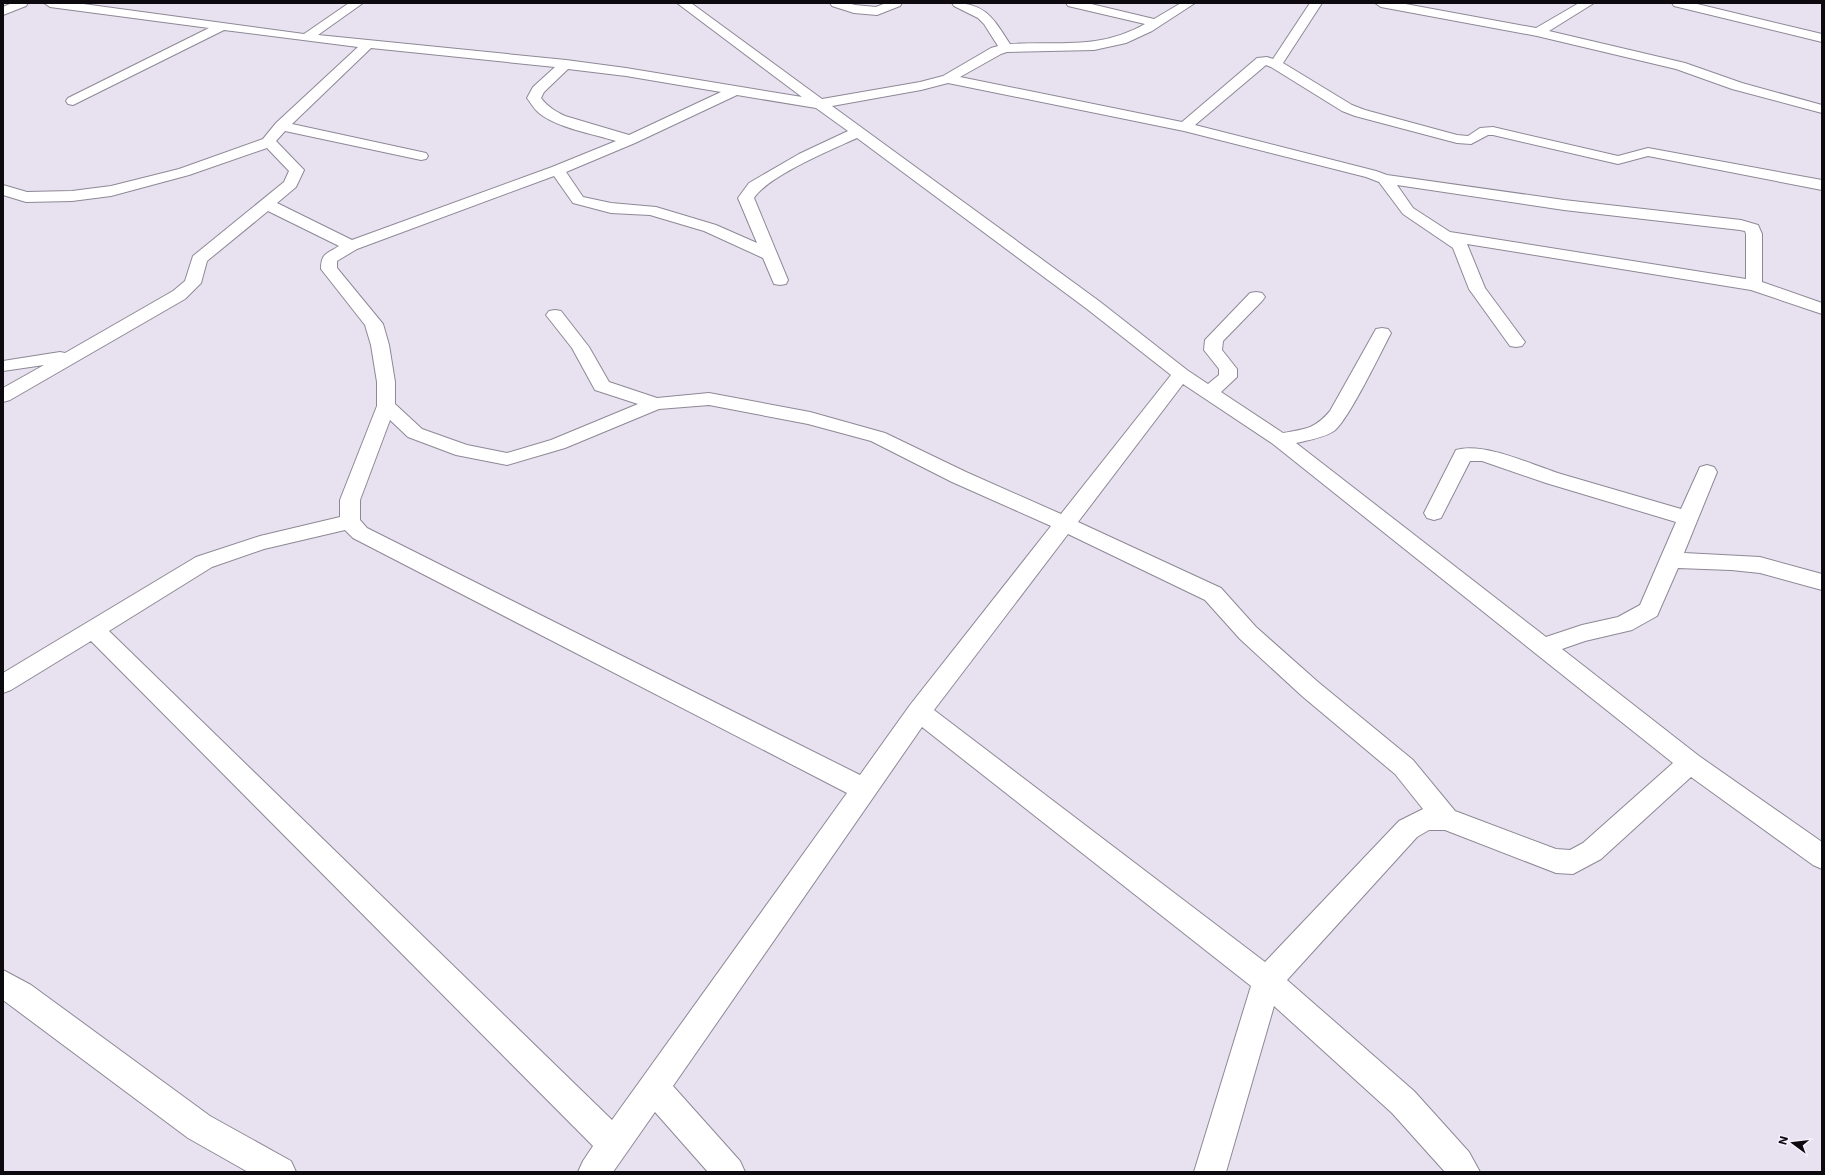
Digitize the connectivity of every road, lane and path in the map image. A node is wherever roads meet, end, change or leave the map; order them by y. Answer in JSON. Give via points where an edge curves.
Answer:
{"nodes":[{"id":1,"x":22,"y":3,"type":"edge"},
{"id":2,"x":50,"y":3,"type":"edge"},
{"id":3,"x":357,"y":3,"type":"edge"},
{"id":4,"x":683,"y":3,"type":"edge"},
{"id":5,"x":836,"y":3,"type":"edge"},
{"id":6,"x":896,"y":3,"type":"edge"},
{"id":7,"x":958,"y":3,"type":"edge"},
{"id":8,"x":1072,"y":3,"type":"edge"},
{"id":9,"x":1189,"y":3,"type":"edge"},
{"id":10,"x":1316,"y":3,"type":"edge"},
{"id":11,"x":1381,"y":3,"type":"edge"},
{"id":12,"x":1588,"y":3,"type":"edge"},
{"id":13,"x":1678,"y":3,"type":"edge"},
{"id":14,"x":3,"y":11,"type":"edge"},
{"id":15,"x":1154,"y":24,"type":"junction"},
{"id":16,"x":221,"y":27,"type":"junction"},
{"id":17,"x":1537,"y":32,"type":"junction"},
{"id":18,"x":306,"y":38,"type":"junction"},
{"id":19,"x":1822,"y":38,"type":"edge"},
{"id":20,"x":367,"y":45,"type":"junction"},
{"id":21,"x":1006,"y":48,"type":"junction"},
{"id":22,"x":566,"y":64,"type":"junction"},
{"id":23,"x":1276,"y":64,"type":"junction"},
{"id":24,"x":948,"y":79,"type":"junction"},
{"id":25,"x":734,"y":91,"type":"junction"},
{"id":26,"x":73,"y":100,"type":"dead end"},
{"id":27,"x":819,"y":104,"type":"junction"},
{"id":28,"x":1822,"y":109,"type":"edge"},
{"id":29,"x":281,"y":126,"type":"junction"},
{"id":30,"x":1185,"y":127,"type":"junction"},
{"id":31,"x":857,"y":132,"type":"junction"},
{"id":32,"x":630,"y":140,"type":"junction"},
{"id":33,"x":269,"y":142,"type":"junction"},
{"id":34,"x":421,"y":156,"type":"dead end"},
{"id":35,"x":557,"y":170,"type":"junction"},
{"id":36,"x":1384,"y":178,"type":"junction"},
{"id":37,"x":1822,"y":185,"type":"edge"},
{"id":38,"x":3,"y":190,"type":"edge"},
{"id":39,"x":267,"y":204,"type":"junction"},
{"id":40,"x":1446,"y":236,"type":"junction"},
{"id":41,"x":351,"y":246,"type":"junction"},
{"id":42,"x":770,"y":255,"type":"junction"},
{"id":43,"x":780,"y":280,"type":"dead end"},
{"id":44,"x":1754,"y":286,"type":"junction"},
{"id":45,"x":1256,"y":297,"type":"dead end"},
{"id":46,"x":1822,"y":309,"type":"edge"},
{"id":47,"x":555,"y":316,"type":"dead end"},
{"id":48,"x":1382,"y":333,"type":"dead end"},
{"id":49,"x":1516,"y":342,"type":"dead end"},
{"id":50,"x":74,"y":355,"type":"junction"},
{"id":51,"x":3,"y":366,"type":"edge"},
{"id":52,"x":1181,"y":374,"type":"junction"},
{"id":53,"x":1209,"y":393,"type":"junction"},
{"id":54,"x":3,"y":396,"type":"edge"},
{"id":55,"x":656,"y":404,"type":"junction"},
{"id":56,"x":386,"y":406,"type":"junction"},
{"id":57,"x":1280,"y":440,"type":"junction"},
{"id":58,"x":1707,"y":472,"type":"dead end"},
{"id":59,"x":1434,"y":513,"type":"dead end"},
{"id":60,"x":1688,"y":518,"type":"junction"},
{"id":61,"x":350,"y":522,"type":"junction"},
{"id":62,"x":1065,"y":524,"type":"junction"},
{"id":63,"x":1670,"y":560,"type":"junction"},
{"id":64,"x":1822,"y":582,"type":"edge"},
{"id":65,"x":92,"y":629,"type":"junction"},
{"id":66,"x":1543,"y":647,"type":"junction"},
{"id":67,"x":3,"y":684,"type":"edge"},
{"id":68,"x":919,"y":712,"type":"junction"},
{"id":69,"x":1690,"y":763,"type":"junction"},
{"id":70,"x":863,"y":789,"type":"junction"},
{"id":71,"x":1446,"y":819,"type":"junction"},
{"id":72,"x":1822,"y":857,"type":"edge"},
{"id":73,"x":1267,"y":981,"type":"junction"},
{"id":74,"x":3,"y":984,"type":"edge"},
{"id":75,"x":652,"y":1087,"type":"junction"},
{"id":76,"x":613,"y":1143,"type":"junction"},
{"id":77,"x":280,"y":1172,"type":"edge"},
{"id":78,"x":594,"y":1172,"type":"edge"},
{"id":79,"x":729,"y":1172,"type":"edge"},
{"id":80,"x":1210,"y":1172,"type":"edge"},
{"id":81,"x":1464,"y":1172,"type":"edge"}],
"edges":[{"from":1,"to":14,"type":"street"},
{"from":2,"to":16,"type":"street"},
{"from":3,"to":18,"type":"street"},
{"from":4,"to":27,"type":"street"},
{"from":5,"to":6,"type":"street","via":[[854,9],[877,11]]},
{"from":7,"to":21,"type":"street","via":[[982,15]]},
{"from":8,"to":15,"type":"street"},
{"from":9,"to":15,"type":"street"},
{"from":10,"to":23,"type":"street"},
{"from":11,"to":17,"type":"street"},
{"from":12,"to":17,"type":"street"},
{"from":13,"to":19,"type":"street"},
{"from":15,"to":21,"type":"street","via":[[1136,35],[1093,46]]},
{"from":16,"to":18,"type":"street"},
{"from":16,"to":26,"type":"street"},
{"from":17,"to":28,"type":"street","via":[[1680,66],[1737,86]]},
{"from":18,"to":20,"type":"street"},
{"from":20,"to":22,"type":"street"},
{"from":20,"to":29,"type":"street"},
{"from":21,"to":24,"type":"street","via":[[996,51]]},
{"from":22,"to":25,"type":"street"},
{"from":22,"to":32,"type":"street","via":[[538,90],[534,98],[538,103],[545,111],[568,121]]},
{"from":23,"to":30,"type":"street","via":[[1262,61]]},
{"from":23,"to":37,"type":"street","via":[[1347,108],[1457,139],[1471,140],[1485,131],[1493,131],[1618,160],[1648,152]]},
{"from":24,"to":27,"type":"street"},
{"from":24,"to":30,"type":"street"},
{"from":25,"to":27,"type":"street"},
{"from":25,"to":32,"type":"street"},
{"from":27,"to":31,"type":"street"},
{"from":29,"to":33,"type":"street"},
{"from":29,"to":34,"type":"street"},
{"from":30,"to":36,"type":"street"},
{"from":31,"to":42,"type":"street","via":[[804,157],[754,186],[746,198]]},
{"from":31,"to":52,"type":"street","via":[[1093,305]]},
{"from":32,"to":35,"type":"street"},
{"from":33,"to":38,"type":"street","via":[[184,172],[111,191],[72,196],[26,197]]},
{"from":33,"to":39,"type":"street","via":[[297,170],[291,184]]},
{"from":35,"to":41,"type":"street"},
{"from":35,"to":42,"type":"street","via":[[578,200],[611,208],[651,210],[710,228]]},
{"from":36,"to":40,"type":"street","via":[[1408,211]]},
{"from":36,"to":44,"type":"street","via":[[1564,205],[1752,228]]},
{"from":39,"to":41,"type":"street"},
{"from":39,"to":50,"type":"street","via":[[199,259],[193,283],[179,295]]},
{"from":40,"to":44,"type":"street"},
{"from":40,"to":49,"type":"street","via":[[1460,246],[1477,289]]},
{"from":41,"to":56,"type":"street","via":[[329,259],[329,269],[374,324],[386,382]]},
{"from":42,"to":43,"type":"street"},
{"from":44,"to":46,"type":"street"},
{"from":45,"to":53,"type":"street","via":[[1214,340],[1213,350],[1228,369],[1228,377]]},
{"from":47,"to":55,"type":"street","via":[[580,347],[602,386]]},
{"from":48,"to":57,"type":"street","via":[[1338,413],[1328,426],[1314,433]]},
{"from":50,"to":51,"type":"street"},
{"from":50,"to":54,"type":"street"},
{"from":52,"to":53,"type":"street"},
{"from":52,"to":62,"type":"street"},
{"from":53,"to":57,"type":"street"},
{"from":55,"to":56,"type":"street","via":[[558,444],[507,459],[463,451],[415,433]]},
{"from":55,"to":62,"type":"street","via":[[709,399],[810,418],[870,435]]},
{"from":56,"to":61,"type":"street","via":[[350,500]]},
{"from":57,"to":66,"type":"street"},
{"from":58,"to":60,"type":"street"},
{"from":59,"to":60,"type":"street","via":[[1464,454],[1473,453]]},
{"from":60,"to":63,"type":"street"},
{"from":61,"to":65,"type":"street","via":[[260,543],[204,562]]},
{"from":61,"to":70,"type":"street","via":[[360,533]]},
{"from":62,"to":68,"type":"street"},
{"from":62,"to":71,"type":"street","via":[[1213,594],[1248,633],[1310,689],[1404,767]]},
{"from":63,"to":64,"type":"street","via":[[1760,565]]},
{"from":63,"to":66,"type":"street","via":[[1649,610],[1624,624],[1582,633]]},
{"from":65,"to":67,"type":"street"},
{"from":65,"to":76,"type":"street"},
{"from":66,"to":69,"type":"street"},
{"from":68,"to":70,"type":"street"},
{"from":68,"to":73,"type":"street"},
{"from":69,"to":71,"type":"street","via":[[1592,851],[1573,862],[1556,861]]},
{"from":69,"to":72,"type":"street"},
{"from":70,"to":75,"type":"street"},
{"from":71,"to":73,"type":"street","via":[[1425,819],[1408,829]]},
{"from":73,"to":80,"type":"street"},
{"from":73,"to":81,"type":"street","via":[[1403,1102]]},
{"from":74,"to":77,"type":"street","via":[[22,995],[199,1127]]},
{"from":75,"to":76,"type":"street"},
{"from":75,"to":79,"type":"street"},
{"from":76,"to":78,"type":"street"}]}
